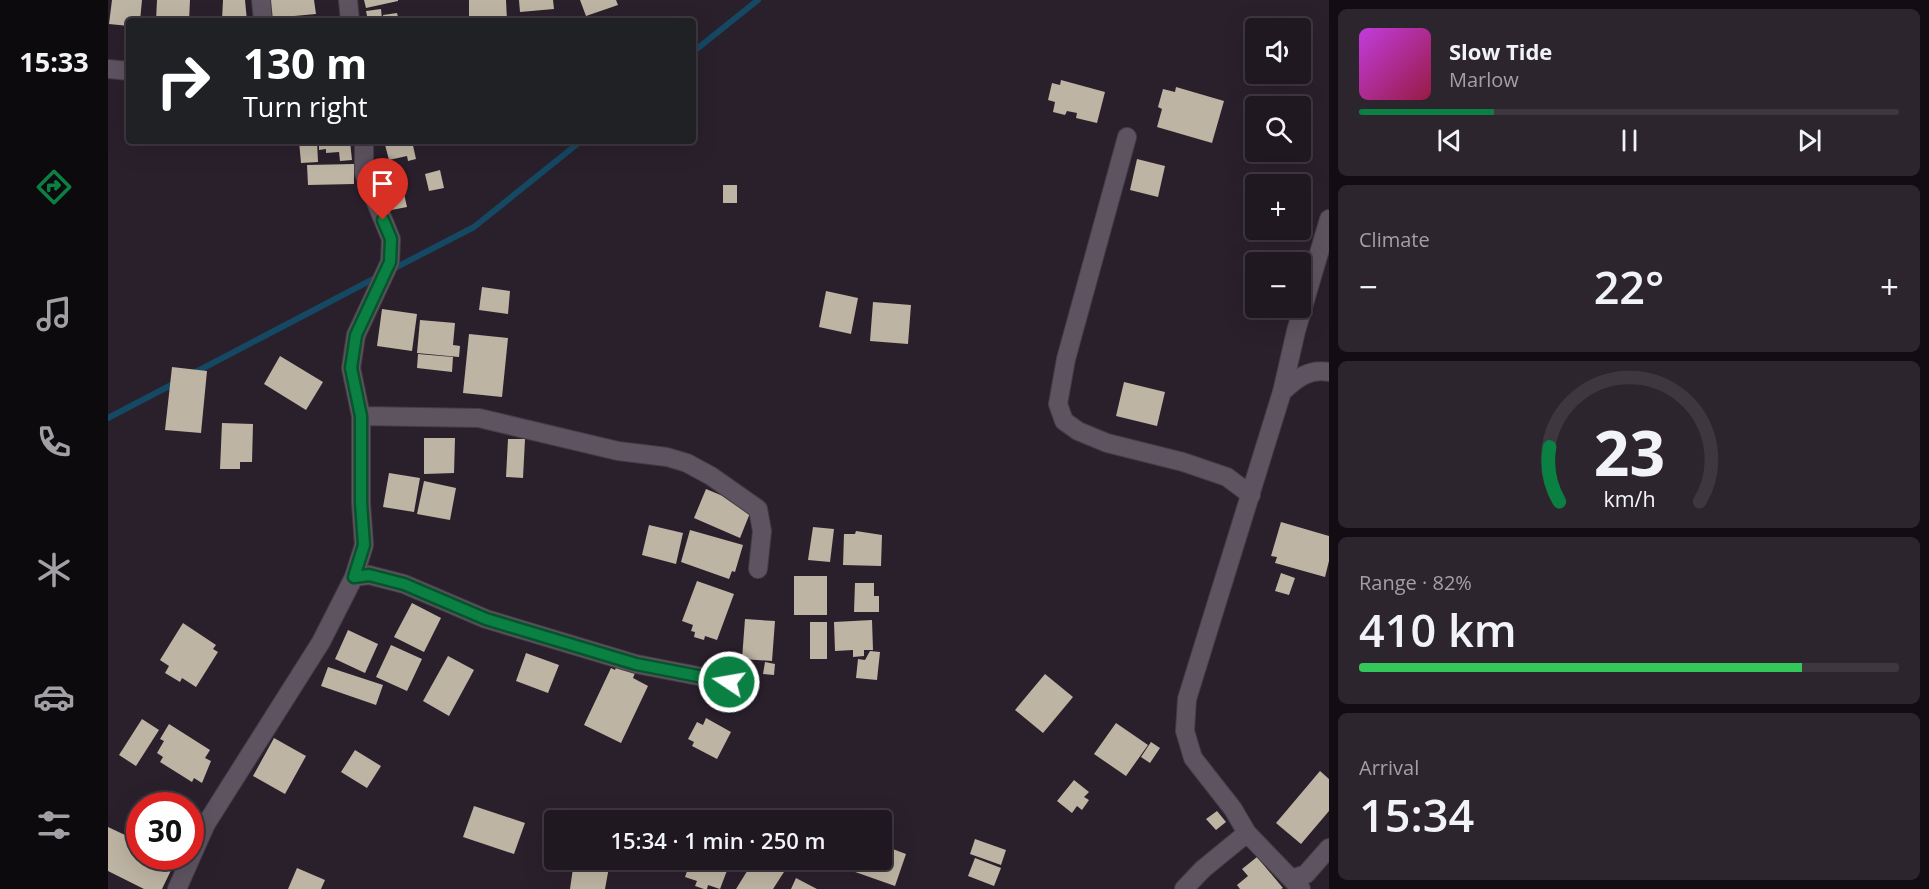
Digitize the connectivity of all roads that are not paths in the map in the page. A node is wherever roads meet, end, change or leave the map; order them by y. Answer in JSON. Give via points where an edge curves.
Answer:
{"nodes":[{"id":1,"x":261,"y":0,"type":"edge"},
{"id":2,"x":348,"y":0,"type":"edge"},
{"id":3,"x":263,"y":18,"type":"edge"},
{"id":4,"x":350,"y":18,"type":"edge"},
{"id":5,"x":108,"y":69,"type":"edge"},
{"id":6,"x":126,"y":71,"type":"edge"},
{"id":7,"x":1127,"y":137,"type":"dead end"},
{"id":8,"x":364,"y":144,"type":"edge"},
{"id":9,"x":1329,"y":219,"type":"edge"},
{"id":10,"x":1329,"y":372,"type":"edge"},
{"id":11,"x":1282,"y":392,"type":"junction"},
{"id":12,"x":361,"y":416,"type":"junction"},
{"id":13,"x":1251,"y":495,"type":"junction"},
{"id":14,"x":758,"y":569,"type":"dead end"},
{"id":15,"x":354,"y":577,"type":"junction"},
{"id":16,"x":750,"y":686,"type":"dead end"},
{"id":17,"x":1247,"y":833,"type":"junction"},
{"id":18,"x":1329,"y":848,"type":"edge"},
{"id":19,"x":1297,"y":884,"type":"edge"},
{"id":20,"x":177,"y":889,"type":"edge"},
{"id":21,"x":1184,"y":889,"type":"edge"}],
"edges":[{"from":1,"to":3,"type":"street"},
{"from":2,"to":4,"type":"street"},
{"from":5,"to":6,"type":"street"},
{"from":7,"to":13,"type":"street","via":[[1066,358],[1058,404],[1064,421],[1078,431],[1227,477]]},
{"from":8,"to":12,"type":"street","via":[[364,173],[391,239],[390,262],[356,335],[351,368]]},
{"from":9,"to":11,"type":"street"},
{"from":10,"to":11,"type":"street","via":[[1318,370],[1300,376]]},
{"from":11,"to":13,"type":"street"},
{"from":12,"to":14,"type":"street","via":[[479,418],[687,463],[758,509],[762,531]]},
{"from":12,"to":15,"type":"street","via":[[364,545]]},
{"from":13,"to":17,"type":"street","via":[[1187,699],[1185,731],[1193,758]]},
{"from":15,"to":16,"type":"street","via":[[369,575],[404,584],[486,619],[636,664]]},
{"from":15,"to":20,"type":"street","via":[[321,642],[206,824]]},
{"from":17,"to":19,"type":"street"},
{"from":17,"to":21,"type":"street"},
{"from":18,"to":19,"type":"street"}]}
